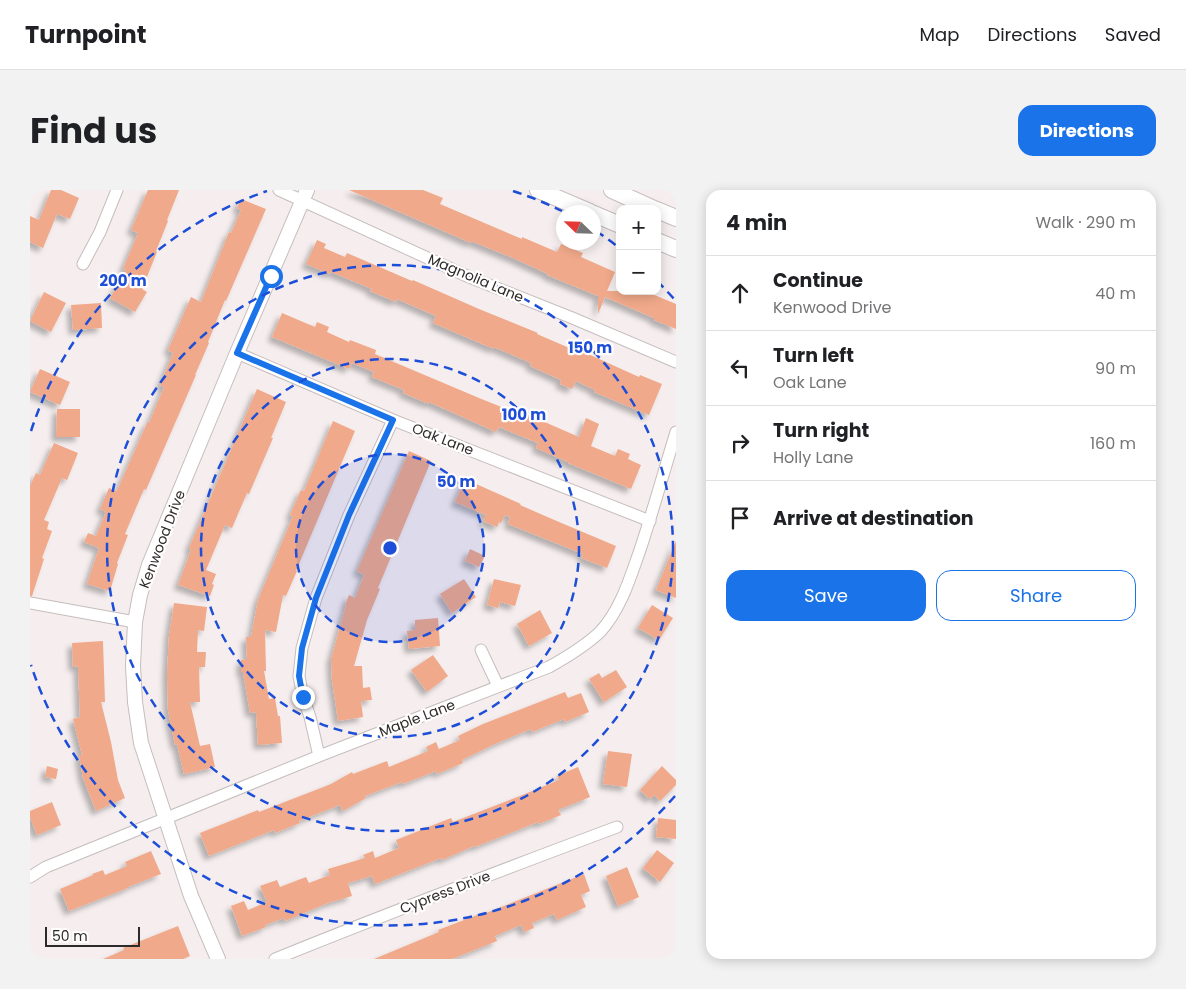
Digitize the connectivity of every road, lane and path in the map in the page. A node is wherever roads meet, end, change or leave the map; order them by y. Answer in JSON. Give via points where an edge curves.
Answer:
{"nodes":[{"id":1,"x":117,"y":190,"type":"edge"},
{"id":2,"x":279,"y":190,"type":"edge"},
{"id":3,"x":538,"y":190,"type":"edge"},
{"id":4,"x":612,"y":190,"type":"edge"},
{"id":5,"x":305,"y":195,"type":"edge"},
{"id":6,"x":573,"y":205,"type":"edge"},
{"id":7,"x":647,"y":205,"type":"edge"},
{"id":8,"x":661,"y":211,"type":"edge"},
{"id":9,"x":601,"y":217,"type":"edge"},
{"id":10,"x":676,"y":218,"type":"edge"},
{"id":11,"x":616,"y":223,"type":"edge"},
{"id":12,"x":661,"y":243,"type":"edge"},
{"id":13,"x":676,"y":249,"type":"edge"},
{"id":14,"x":82,"y":264,"type":"dead end"},
{"id":15,"x":237,"y":353,"type":"junction"},
{"id":16,"x":676,"y":362,"type":"edge"},
{"id":17,"x":393,"y":420,"type":"junction"},
{"id":18,"x":676,"y":432,"type":"edge"},
{"id":19,"x":650,"y":520,"type":"junction"},
{"id":20,"x":30,"y":603,"type":"edge"},
{"id":21,"x":135,"y":622,"type":"junction"},
{"id":22,"x":481,"y":650,"type":"dead end"},
{"id":23,"x":498,"y":686,"type":"junction"},
{"id":24,"x":319,"y":756,"type":"junction"},
{"id":25,"x":166,"y":818,"type":"junction"},
{"id":26,"x":616,"y":828,"type":"dead end"},
{"id":27,"x":30,"y":876,"type":"edge"},
{"id":28,"x":218,"y":959,"type":"edge"},
{"id":29,"x":275,"y":959,"type":"edge"}],
"edges":[{"from":1,"to":14,"type":"street","via":[[100,232]]},
{"from":2,"to":5,"type":"street","name":"Magnolia Lane"},
{"from":3,"to":6,"type":"main road"},
{"from":4,"to":7,"type":"main road"},
{"from":5,"to":15,"type":"street","name":"Kenwood Drive"},
{"from":5,"to":16,"type":"street","name":"Magnolia Lane","via":[[469,277]]},
{"from":8,"to":10,"type":"main road"},
{"from":9,"to":11,"type":"main road"},
{"from":12,"to":13,"type":"main road"},
{"from":15,"to":17,"type":"street","name":"Oak Lane"},
{"from":15,"to":21,"type":"street","name":"Kenwood Drive","via":[[149,565]]},
{"from":17,"to":19,"type":"street","name":"Oak Lane"},
{"from":17,"to":24,"type":"street","via":[[349,515],[316,598],[302,648],[299,676]]},
{"from":18,"to":19,"type":"street","name":"Maple Lane"},
{"from":19,"to":23,"type":"street","name":"Maple Lane","via":[[627,588],[616,611],[600,631],[549,667]]},
{"from":20,"to":21,"type":"street"},
{"from":21,"to":25,"type":"street","name":"Kenwood Drive","via":[[133,666],[141,743]]},
{"from":22,"to":23,"type":"street"},
{"from":23,"to":24,"type":"street","name":"Maple Lane"},
{"from":24,"to":25,"type":"street","name":"Maple Lane"},
{"from":25,"to":27,"type":"street","name":"Maple Lane"},
{"from":25,"to":28,"type":"street","name":"Kenwood Drive","via":[[191,896]]},
{"from":26,"to":29,"type":"street","name":"Cypress Drive","via":[[484,876]]}]}
